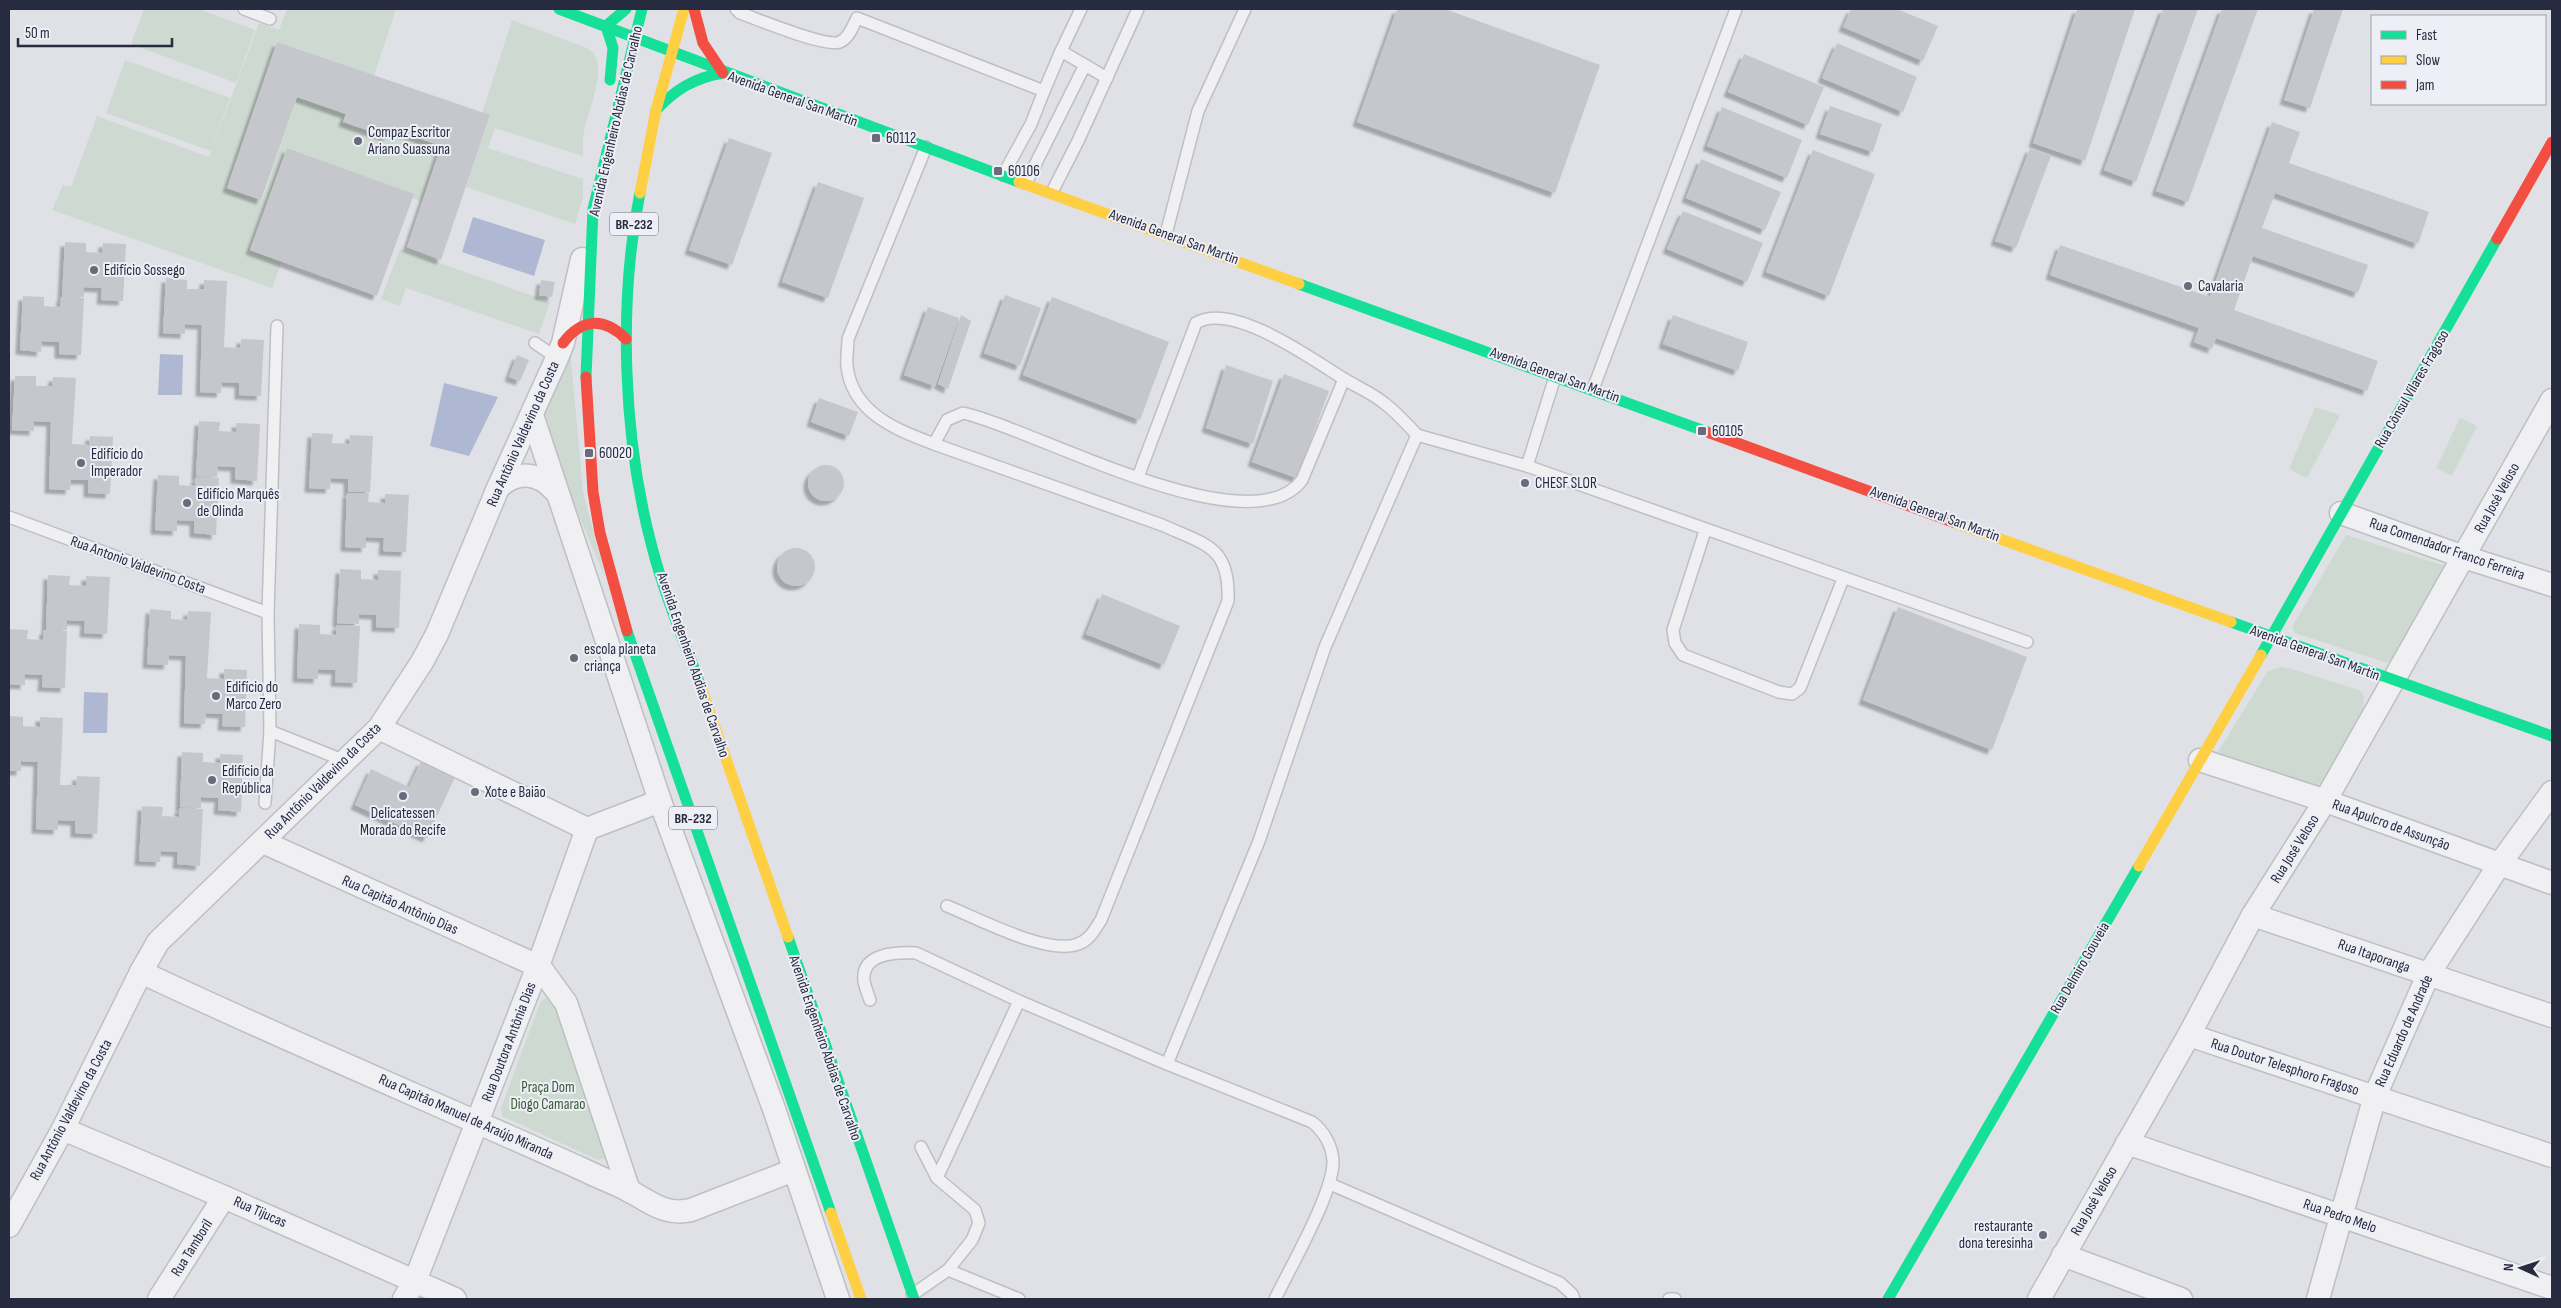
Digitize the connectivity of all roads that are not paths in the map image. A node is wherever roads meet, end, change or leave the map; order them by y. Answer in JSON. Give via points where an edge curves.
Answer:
{"nodes":[{"id":1,"x":244,"y":9,"type":"edge"},
{"id":2,"x":559,"y":9,"type":"edge"},
{"id":3,"x":626,"y":9,"type":"edge"},
{"id":4,"x":642,"y":9,"type":"edge"},
{"id":5,"x":684,"y":9,"type":"edge"},
{"id":6,"x":694,"y":9,"type":"edge"},
{"id":7,"x":736,"y":9,"type":"edge"},
{"id":8,"x":1081,"y":9,"type":"edge"},
{"id":9,"x":1138,"y":9,"type":"edge"},
{"id":10,"x":1246,"y":9,"type":"edge"},
{"id":11,"x":1736,"y":9,"type":"edge"},
{"id":12,"x":707,"y":14,"type":"dead end"},
{"id":13,"x":270,"y":19,"type":"dead end"},
{"id":14,"x":606,"y":26,"type":"junction"},
{"id":15,"x":634,"y":36,"type":"junction"},
{"id":16,"x":700,"y":37,"type":"junction"},
{"id":17,"x":672,"y":51,"type":"junction"},
{"id":18,"x":1061,"y":51,"type":"junction"},
{"id":19,"x":1085,"y":65,"type":"junction"},
{"id":20,"x":723,"y":73,"type":"junction"},
{"id":21,"x":1107,"y":78,"type":"junction"},
{"id":22,"x":1044,"y":91,"type":"junction"},
{"id":23,"x":611,"y":96,"type":"junction"},
{"id":24,"x":656,"y":110,"type":"junction"},
{"id":25,"x":2552,"y":142,"type":"edge"},
{"id":26,"x":926,"y":147,"type":"junction"},
{"id":27,"x":1003,"y":175,"type":"junction"},
{"id":28,"x":599,"y":179,"type":"junction"},
{"id":29,"x":1026,"y":183,"type":"junction"},
{"id":30,"x":1052,"y":192,"type":"junction"},
{"id":31,"x":593,"y":209,"type":"junction"},
{"id":32,"x":1166,"y":234,"type":"junction"},
{"id":33,"x":603,"y":273,"type":"dead end"},
{"id":34,"x":615,"y":310,"type":"dead end"},
{"id":35,"x":587,"y":323,"type":"junction"},
{"id":36,"x":277,"y":326,"type":"dead end"},
{"id":37,"x":626,"y":339,"type":"junction"},
{"id":38,"x":535,"y":343,"type":"dead end"},
{"id":39,"x":560,"y":350,"type":"junction"},
{"id":40,"x":1556,"y":375,"type":"junction"},
{"id":41,"x":1344,"y":379,"type":"junction"},
{"id":42,"x":1593,"y":389,"type":"junction"},
{"id":43,"x":2549,"y":413,"type":"edge"},
{"id":44,"x":532,"y":415,"type":"junction"},
{"id":45,"x":1417,"y":435,"type":"junction"},
{"id":46,"x":934,"y":444,"type":"junction"},
{"id":47,"x":1527,"y":466,"type":"junction"},
{"id":48,"x":1138,"y":477,"type":"junction"},
{"id":49,"x":498,"y":488,"type":"junction"},
{"id":50,"x":555,"y":491,"type":"junction"},
{"id":51,"x":2342,"y":513,"type":"junction"},
{"id":52,"x":9,"y":517,"type":"edge"},
{"id":53,"x":1705,"y":531,"type":"junction"},
{"id":54,"x":2464,"y":557,"type":"junction"},
{"id":55,"x":1843,"y":579,"type":"junction"},
{"id":56,"x":2552,"y":585,"type":"edge"},
{"id":57,"x":268,"y":613,"type":"junction"},
{"id":58,"x":2272,"y":637,"type":"junction"},
{"id":59,"x":2027,"y":642,"type":"dead end"},
{"id":60,"x":2394,"y":682,"type":"junction"},
{"id":61,"x":379,"y":728,"type":"junction"},
{"id":62,"x":270,"y":731,"type":"junction"},
{"id":63,"x":2552,"y":736,"type":"edge"},
{"id":64,"x":343,"y":760,"type":"junction"},
{"id":65,"x":2200,"y":760,"type":"junction"},
{"id":66,"x":2552,"y":792,"type":"edge"},
{"id":67,"x":660,"y":801,"type":"junction"},
{"id":68,"x":2325,"y":801,"type":"junction"},
{"id":69,"x":265,"y":803,"type":"dead end"},
{"id":70,"x":587,"y":829,"type":"junction"},
{"id":71,"x":263,"y":842,"type":"junction"},
{"id":72,"x":2499,"y":865,"type":"junction"},
{"id":73,"x":2552,"y":882,"type":"edge"},
{"id":74,"x":947,"y":906,"type":"dead end"},
{"id":75,"x":2254,"y":915,"type":"junction"},
{"id":76,"x":538,"y":966,"type":"junction"},
{"id":77,"x":141,"y":972,"type":"junction"},
{"id":78,"x":2428,"y":975,"type":"junction"},
{"id":79,"x":870,"y":1000,"type":"dead end"},
{"id":80,"x":1019,"y":1001,"type":"junction"},
{"id":81,"x":2552,"y":1016,"type":"edge"},
{"id":82,"x":2189,"y":1035,"type":"junction"},
{"id":83,"x":1166,"y":1064,"type":"junction"},
{"id":84,"x":2375,"y":1096,"type":"junction"},
{"id":85,"x":478,"y":1122,"type":"junction"},
{"id":86,"x":62,"y":1129,"type":"junction"},
{"id":87,"x":2127,"y":1143,"type":"junction"},
{"id":88,"x":921,"y":1147,"type":"dead end"},
{"id":89,"x":2552,"y":1156,"type":"edge"},
{"id":90,"x":794,"y":1170,"type":"junction"},
{"id":91,"x":937,"y":1178,"type":"junction"},
{"id":92,"x":1330,"y":1184,"type":"junction"},
{"id":93,"x":629,"y":1191,"type":"junction"},
{"id":94,"x":224,"y":1197,"type":"junction"},
{"id":95,"x":2340,"y":1216,"type":"junction"},
{"id":96,"x":9,"y":1226,"type":"edge"},
{"id":97,"x":2063,"y":1255,"type":"junction"},
{"id":98,"x":948,"y":1270,"type":"junction"},
{"id":99,"x":2552,"y":1288,"type":"edge"},
{"id":100,"x":409,"y":1290,"type":"edge"},
{"id":101,"x":913,"y":1297,"type":"edge"},
{"id":102,"x":159,"y":1299,"type":"edge"},
{"id":103,"x":455,"y":1299,"type":"edge"},
{"id":104,"x":838,"y":1299,"type":"edge"},
{"id":105,"x":861,"y":1299,"type":"edge"},
{"id":106,"x":1019,"y":1299,"type":"edge"},
{"id":107,"x":1276,"y":1299,"type":"edge"},
{"id":108,"x":1574,"y":1299,"type":"edge"},
{"id":109,"x":1669,"y":1299,"type":"edge"},
{"id":110,"x":1675,"y":1299,"type":"edge"},
{"id":111,"x":1888,"y":1299,"type":"edge"},
{"id":112,"x":2039,"y":1299,"type":"edge"},
{"id":113,"x":2181,"y":1299,"type":"edge"},
{"id":114,"x":2318,"y":1299,"type":"edge"}],
"edges":[{"from":1,"to":13,"type":"lane"},
{"from":2,"to":14,"type":"main road","name":"Avenida General San Martin"},
{"from":3,"to":14,"type":"main road"},
{"from":4,"to":15,"type":"main road","name":"Avenida Engenheiro Abdias de Carvalho","number":"BR-232"},
{"from":5,"to":17,"type":"main road","name":"Avenida Engenheiro Abdias de Carvalho","number":"BR-232"},
{"from":6,"to":16,"type":"main road"},
{"from":7,"to":22,"type":"lane","via":[[799,35],[832,44],[845,38],[857,18]]},
{"from":8,"to":18,"type":"lane"},
{"from":9,"to":21,"type":"lane"},
{"from":10,"to":32,"type":"lane","via":[[1198,111]]},
{"from":11,"to":42,"type":"lane"},
{"from":12,"to":16,"type":"main road"},
{"from":14,"to":15,"type":"main road","name":"Avenida General San Martin"},
{"from":14,"to":23,"type":"main road","via":[[613,48]]},
{"from":15,"to":17,"type":"main road","name":"Avenida General San Martin"},
{"from":15,"to":23,"type":"main road","name":"Avenida Engenheiro Abdias de Carvalho","number":"BR-232"},
{"from":16,"to":20,"type":"main road","via":[[707,55]]},
{"from":17,"to":20,"type":"main road","name":"Avenida General San Martin"},
{"from":17,"to":24,"type":"main road","name":"Avenida Engenheiro Abdias de Carvalho","number":"BR-232"},
{"from":18,"to":19,"type":"lane"},
{"from":18,"to":22,"type":"lane"},
{"from":19,"to":21,"type":"lane"},
{"from":19,"to":29,"type":"lane"},
{"from":20,"to":24,"type":"main road","via":[[691,80]]},
{"from":20,"to":26,"type":"main road","name":"Avenida General San Martin"},
{"from":21,"to":30,"type":"lane"},
{"from":22,"to":27,"type":"lane","via":[[1031,124]]},
{"from":23,"to":28,"type":"main road","name":"Avenida Engenheiro Abdias de Carvalho","number":"BR-232"},
{"from":24,"to":37,"type":"main road","name":"Avenida Engenheiro Abdias de Carvalho","number":"BR-232","via":[[634,222]]},
{"from":25,"to":51,"type":"main road","name":"Rua Cônsul Vilares Fragoso"},
{"from":26,"to":27,"type":"main road","name":"Avenida General San Martin"},
{"from":26,"to":46,"type":"lane","via":[[848,339],[847,366],[857,394],[872,414],[892,427]]},
{"from":27,"to":29,"type":"main road","name":"Avenida General San Martin"},
{"from":28,"to":31,"type":"main road","name":"Avenida Engenheiro Abdias de Carvalho","number":"BR-232"},
{"from":28,"to":33,"type":"main road","via":[[598,233]]},
{"from":29,"to":30,"type":"main road","name":"Avenida General San Martin"},
{"from":30,"to":32,"type":"main road","name":"Avenida General San Martin"},
{"from":31,"to":35,"type":"main road","name":"Avenida Engenheiro Abdias de Carvalho","number":"BR-232"},
{"from":31,"to":39,"type":"street","name":"Rua Antônio Valdevino da Costa"},
{"from":32,"to":40,"type":"main road","name":"Avenida General San Martin"},
{"from":34,"to":37,"type":"main road"},
{"from":35,"to":37,"type":"main road","via":[[609,325]]},
{"from":35,"to":39,"type":"main road","via":[[570,332]]},
{"from":35,"to":105,"type":"main road","name":"Avenida Engenheiro Abdias de Carvalho","number":"BR-232","via":[[585,367],[594,492],[600,533],[619,607]]},
{"from":36,"to":57,"type":"lane"},
{"from":37,"to":101,"type":"main road","name":"Avenida Engenheiro Abdias de Carvalho","number":"BR-232","via":[[634,464],[652,548]]},
{"from":38,"to":39,"type":"lane"},
{"from":39,"to":44,"type":"street","name":"Rua Antônio Valdevino da Costa"},
{"from":40,"to":42,"type":"main road","name":"Avenida General San Martin"},
{"from":40,"to":47,"type":"lane"},
{"from":41,"to":45,"type":"lane","via":[[1384,402]]},
{"from":41,"to":48,"type":"lane","via":[[1302,480],[1288,494],[1233,502],[1176,490]]},
{"from":41,"to":48,"type":"lane","via":[[1288,343],[1259,330],[1224,318],[1203,318],[1196,323]]},
{"from":42,"to":58,"type":"main road","name":"Avenida General San Martin"},
{"from":43,"to":54,"type":"street","name":"Rua José Veloso"},
{"from":44,"to":49,"type":"street","name":"Rua Antônio Valdevino da Costa"},
{"from":44,"to":50,"type":"street"},
{"from":45,"to":47,"type":"lane"},
{"from":45,"to":83,"type":"lane","via":[[1325,647],[1259,842]]},
{"from":46,"to":48,"type":"lane","via":[[947,420],[963,413]]},
{"from":46,"to":74,"type":"lane","via":[[1162,525],[1199,542],[1224,563],[1229,582],[1228,601],[1101,920],[1091,936],[1079,944],[1054,947]]},
{"from":47,"to":53,"type":"lane"},
{"from":49,"to":50,"type":"street","via":[[510,478],[530,475],[545,480]]},
{"from":49,"to":61,"type":"street","name":"Rua Antônio Valdevino da Costa","via":[[437,634]]},
{"from":50,"to":67,"type":"street"},
{"from":51,"to":54,"type":"street","name":"Rua Comendador Franco Ferreira"},
{"from":51,"to":58,"type":"main road","name":"Rua Cônsul Vilares Fragoso"},
{"from":52,"to":57,"type":"lane","name":"Rua Antonio Valdevino Costa"},
{"from":53,"to":55,"type":"lane"},
{"from":53,"to":55,"type":"lane","via":[[1673,630],[1674,643],[1683,655],[1779,692],[1792,694],[1800,688]]},
{"from":54,"to":56,"type":"street","name":"Rua Comendador Franco Ferreira"},
{"from":54,"to":60,"type":"street","name":"Rua José Veloso"},
{"from":55,"to":59,"type":"lane"},
{"from":57,"to":62,"type":"lane"},
{"from":58,"to":60,"type":"main road","name":"Avenida General San Martin"},
{"from":58,"to":65,"type":"main road","name":"Rua Delmiro Gouveia"},
{"from":60,"to":63,"type":"main road","name":"Avenida General San Martin"},
{"from":60,"to":68,"type":"street","name":"Rua José Veloso"},
{"from":61,"to":64,"type":"street","name":"Rua Antônio Valdevino da Costa"},
{"from":61,"to":70,"type":"street"},
{"from":62,"to":64,"type":"lane"},
{"from":62,"to":69,"type":"lane"},
{"from":64,"to":71,"type":"street","name":"Rua Antônio Valdevino da Costa"},
{"from":65,"to":68,"type":"street","name":"Rua Apulcro de Assunção"},
{"from":65,"to":111,"type":"main road","name":"Rua Delmiro Gouveia"},
{"from":66,"to":72,"type":"street","name":"Rua Eduardo de Andrade"},
{"from":67,"to":70,"type":"street"},
{"from":67,"to":90,"type":"street"},
{"from":68,"to":72,"type":"street","name":"Rua Apulcro de Assunção"},
{"from":68,"to":75,"type":"street","name":"Rua José Veloso"},
{"from":70,"to":76,"type":"street","name":"Rua Doutora Antônia Dias"},
{"from":71,"to":76,"type":"street","name":"Rua Capitão Antônio Dias"},
{"from":71,"to":77,"type":"street","name":"Rua Antônio Valdevino da Costa","via":[[158,942]]},
{"from":72,"to":73,"type":"street","name":"Rua Apulcro de Assunção"},
{"from":72,"to":78,"type":"street","name":"Rua Eduardo de Andrade"},
{"from":75,"to":78,"type":"street","name":"Rua Itaporanga"},
{"from":75,"to":82,"type":"street","name":"Rua José Veloso"},
{"from":76,"to":85,"type":"street","name":"Rua Doutora Antônia Dias"},
{"from":76,"to":93,"type":"street","via":[[566,1003]]},
{"from":77,"to":85,"type":"street","name":"Rua Capitão Manuel de Araújo Miranda"},
{"from":77,"to":86,"type":"street","name":"Rua Antônio Valdevino da Costa"},
{"from":78,"to":81,"type":"street","name":"Rua Itaporanga"},
{"from":78,"to":84,"type":"street","name":"Rua Eduardo de Andrade"},
{"from":79,"to":80,"type":"lane","via":[[864,980],[867,966],[878,957],[897,952],[916,953]]},
{"from":80,"to":83,"type":"lane"},
{"from":80,"to":91,"type":"lane"},
{"from":82,"to":84,"type":"street","name":"Rua Doutor Telesphoro Fragoso"},
{"from":82,"to":87,"type":"street","name":"Rua José Veloso"},
{"from":83,"to":92,"type":"lane","via":[[1312,1122],[1322,1130],[1329,1146],[1333,1160]]},
{"from":84,"to":89,"type":"street","name":"Rua Doutor Telesphoro Fragoso"},
{"from":84,"to":95,"type":"street","name":"Rua Eduardo de Andrade"},
{"from":85,"to":93,"type":"street","name":"Rua Capitão Manuel de Araújo Miranda"},
{"from":85,"to":100,"type":"street","name":"Rua Doutora Antônia Dias"},
{"from":86,"to":94,"type":"street","name":"Rua Tijucas"},
{"from":86,"to":96,"type":"street","name":"Rua Antônio Valdevino da Costa"},
{"from":87,"to":95,"type":"street","name":"Rua Pedro Melo"},
{"from":87,"to":97,"type":"street","name":"Rua José Veloso"},
{"from":88,"to":91,"type":"lane"},
{"from":90,"to":93,"type":"street","name":"Rua Capitão Manuel de Araújo Miranda","via":[[683,1212],[654,1206]]},
{"from":90,"to":104,"type":"street"},
{"from":91,"to":98,"type":"lane","via":[[975,1210],[978,1218],[972,1240]]},
{"from":92,"to":107,"type":"lane"},
{"from":92,"to":108,"type":"lane","via":[[1560,1283]]},
{"from":94,"to":100,"type":"street","name":"Rua Tijucas"},
{"from":94,"to":102,"type":"street","name":"Rua Tamboril"},
{"from":95,"to":99,"type":"street","name":"Rua Pedro Melo"},
{"from":95,"to":114,"type":"street","name":"Rua Eduardo de Andrade"},
{"from":97,"to":112,"type":"street","name":"Rua José Veloso"},
{"from":97,"to":113,"type":"street"},
{"from":98,"to":101,"type":"lane"},
{"from":98,"to":106,"type":"lane"},
{"from":100,"to":103,"type":"street","name":"Rua Tijucas"},
{"from":109,"to":110,"type":"lane"}]}
